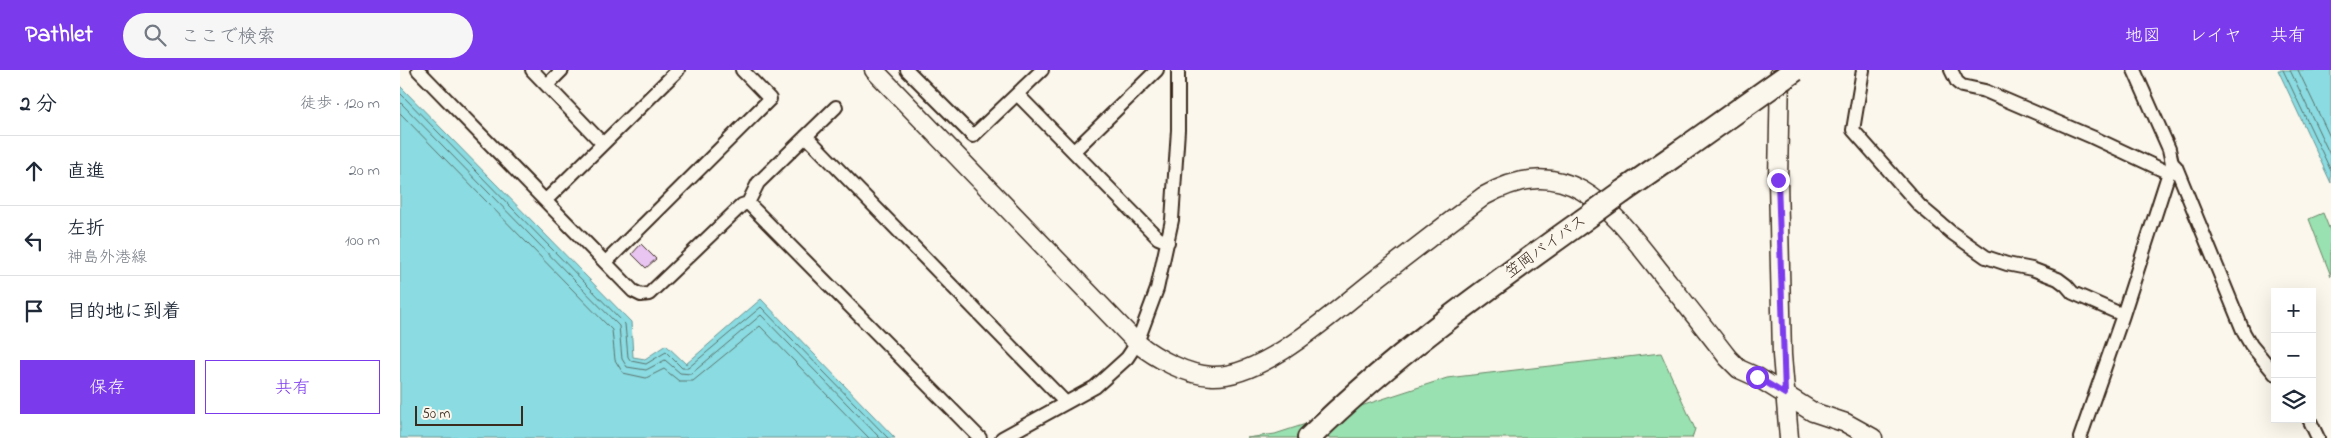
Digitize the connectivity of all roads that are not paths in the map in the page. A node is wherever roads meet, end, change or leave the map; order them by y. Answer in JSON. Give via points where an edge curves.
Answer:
{"nodes":[{"id":1,"x":418,"y":70,"type":"edge"},
{"id":2,"x":532,"y":70,"type":"edge"},
{"id":3,"x":562,"y":70,"type":"edge"},
{"id":4,"x":678,"y":70,"type":"edge"},
{"id":5,"x":742,"y":70,"type":"edge"},
{"id":6,"x":874,"y":70,"type":"edge"},
{"id":7,"x":1042,"y":70,"type":"edge"},
{"id":8,"x":1157,"y":70,"type":"edge"},
{"id":9,"x":1180,"y":70,"type":"edge"},
{"id":10,"x":1780,"y":70,"type":"edge"},
{"id":11,"x":1795,"y":70,"type":"edge"},
{"id":12,"x":1863,"y":70,"type":"edge"},
{"id":13,"x":1951,"y":70,"type":"edge"},
{"id":14,"x":2134,"y":70,"type":"edge"},
{"id":15,"x":915,"y":73,"type":"edge"},
{"id":16,"x":547,"y":85,"type":"junction"},
{"id":17,"x":1017,"y":94,"type":"junction"},
{"id":18,"x":836,"y":107,"type":"dead end"},
{"id":19,"x":806,"y":136,"type":"junction"},
{"id":20,"x":603,"y":144,"type":"junction"},
{"id":21,"x":1074,"y":151,"type":"junction"},
{"id":22,"x":2171,"y":168,"type":"junction"},
{"id":23,"x":546,"y":200,"type":"junction"},
{"id":24,"x":748,"y":203,"type":"junction"},
{"id":25,"x":1168,"y":242,"type":"junction"},
{"id":26,"x":606,"y":262,"type":"junction"},
{"id":27,"x":2123,"y":315,"type":"junction"},
{"id":28,"x":1136,"y":342,"type":"junction"},
{"id":29,"x":2271,"y":369,"type":"edge"},
{"id":30,"x":1785,"y":394,"type":"junction"},
{"id":31,"x":1066,"y":403,"type":"junction"},
{"id":32,"x":2311,"y":423,"type":"edge"},
{"id":33,"x":980,"y":438,"type":"edge"},
{"id":34,"x":1002,"y":438,"type":"edge"},
{"id":35,"x":1309,"y":438,"type":"edge"},
{"id":36,"x":1788,"y":438,"type":"edge"},
{"id":37,"x":1874,"y":438,"type":"edge"},
{"id":38,"x":2080,"y":438,"type":"edge"},
{"id":39,"x":2318,"y":438,"type":"edge"}],
"edges":[{"from":1,"to":23,"type":"street"},
{"from":2,"to":16,"type":"street"},
{"from":3,"to":16,"type":"street"},
{"from":4,"to":20,"type":"street"},
{"from":5,"to":26,"type":"street","via":[[770,99]]},
{"from":6,"to":28,"type":"street"},
{"from":7,"to":17,"type":"street"},
{"from":8,"to":21,"type":"street"},
{"from":9,"to":25,"type":"street"},
{"from":10,"to":30,"type":"street","via":[[1778,180]]},
{"from":11,"to":35,"type":"highway","name":"笠岡バイパス","bridge":true,"via":[[1418,340]]},
{"from":12,"to":27,"type":"street","via":[[1853,130],[1920,206],[1986,257],[2058,279],[2073,293]]},
{"from":13,"to":22,"type":"street","via":[[1962,86],[1992,94]]},
{"from":14,"to":22,"type":"street","via":[[2168,149]]},
{"from":15,"to":17,"type":"street","via":[[973,136]]},
{"from":16,"to":20,"type":"street"},
{"from":17,"to":21,"type":"street"},
{"from":18,"to":19,"type":"street"},
{"from":19,"to":24,"type":"street","via":[[758,183]]},
{"from":19,"to":31,"type":"street"},
{"from":20,"to":23,"type":"street"},
{"from":21,"to":25,"type":"street","via":[[1158,238]]},
{"from":22,"to":27,"type":"street"},
{"from":22,"to":29,"type":"street","via":[[2176,167],[2244,333]]},
{"from":23,"to":26,"type":"street"},
{"from":24,"to":26,"type":"street","via":[[742,205],[649,294],[633,291]]},
{"from":24,"to":33,"type":"street"},
{"from":25,"to":28,"type":"street","via":[[1157,289]]},
{"from":27,"to":38,"type":"street"},
{"from":28,"to":30,"type":"street","via":[[1152,355],[1189,371],[1212,376],[1239,372],[1292,345],[1484,196],[1502,186],[1525,180],[1554,180],[1579,189],[1604,205],[1728,358],[1739,369]]},
{"from":28,"to":31,"type":"street","via":[[1112,374],[1095,388]]},
{"from":30,"to":36,"type":"street"},
{"from":30,"to":37,"type":"street","via":[[1813,412],[1846,423]]},
{"from":31,"to":34,"type":"street"},
{"from":32,"to":39,"type":"street"}]}
